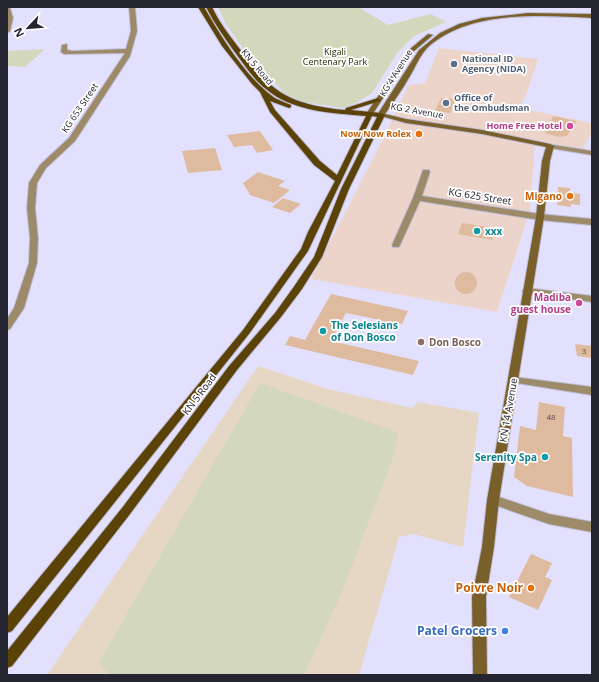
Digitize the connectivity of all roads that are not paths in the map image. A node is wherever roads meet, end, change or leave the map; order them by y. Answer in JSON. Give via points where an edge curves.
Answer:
{"nodes":[{"id":1,"x":132,"y":7,"type":"edge"},
{"id":2,"x":201,"y":7,"type":"edge"},
{"id":3,"x":209,"y":7,"type":"edge"},
{"id":4,"x":7,"y":8,"type":"edge"},
{"id":5,"x":518,"y":8,"type":"dead end"},
{"id":6,"x":581,"y":8,"type":"edge"},
{"id":7,"x":592,"y":12,"type":"edge"},
{"id":8,"x":592,"y":16,"type":"edge"},
{"id":9,"x":7,"y":31,"type":"edge"},
{"id":10,"x":65,"y":45,"type":"dead end"},
{"id":11,"x":129,"y":51,"type":"junction"},
{"id":12,"x":398,"y":73,"type":"junction"},
{"id":13,"x":408,"y":74,"type":"junction"},
{"id":14,"x":262,"y":92,"type":"junction"},
{"id":15,"x":378,"y":100,"type":"junction"},
{"id":16,"x":344,"y":111,"type":"junction"},
{"id":17,"x":373,"y":117,"type":"junction"},
{"id":18,"x":406,"y":121,"type":"joint"},
{"id":19,"x":550,"y":146,"type":"junction"},
{"id":20,"x":592,"y":154,"type":"edge"},
{"id":21,"x":426,"y":172,"type":"dead end"},
{"id":22,"x":339,"y":180,"type":"junction"},
{"id":23,"x":417,"y":198,"type":"junction"},
{"id":24,"x":540,"y":217,"type":"junction"},
{"id":25,"x":592,"y":222,"type":"edge"},
{"id":26,"x":396,"y":245,"type":"dead end"},
{"id":27,"x":527,"y":291,"type":"junction"},
{"id":28,"x":592,"y":299,"type":"edge"},
{"id":29,"x":7,"y":327,"type":"edge"},
{"id":30,"x":514,"y":380,"type":"junction"},
{"id":31,"x":592,"y":391,"type":"edge"},
{"id":32,"x":493,"y":500,"type":"junction"},
{"id":33,"x":592,"y":527,"type":"edge"},
{"id":34,"x":7,"y":627,"type":"edge"},
{"id":35,"x":7,"y":662,"type":"edge"},
{"id":36,"x":480,"y":675,"type":"edge"}],
"edges":[{"from":1,"to":11,"type":"street","name":"KG 653 Street","via":[[134,31]]},
{"from":2,"to":14,"type":"main road","name":"KN 5 Road","via":[[224,45]]},
{"from":3,"to":16,"type":"main road","name":"KN 5 Road","via":[[235,47],[273,92],[299,103]]},
{"from":4,"to":9,"type":"street","via":[[10,18]]},
{"from":5,"to":12,"type":"main road","name":"KG 4 Avenue","via":[[459,22],[430,35],[412,50]]},
{"from":6,"to":7,"type":"main road"},
{"from":8,"to":13,"type":"main road","name":"KG 4 Avenue","via":[[525,14],[461,26],[427,45],[420,52]]},
{"from":10,"to":11,"type":"street","via":[[64,52],[72,53]]},
{"from":11,"to":29,"type":"street","name":"KG 653 Street","via":[[72,139],[43,167],[33,183],[33,263],[19,308]]},
{"from":12,"to":13,"type":"main road"},
{"from":12,"to":15,"type":"main road","name":"KG 4 Avenue"},
{"from":13,"to":17,"type":"main road","name":"KG 4 Avenue"},
{"from":14,"to":17,"type":"main road","name":"KN 5 Road","via":[[276,102],[300,109]]},
{"from":14,"to":22,"type":"main road","via":[[272,111],[317,163]]},
{"from":15,"to":16,"type":"main road"},
{"from":15,"to":17,"type":"main road","name":"KG 4 Avenue"},
{"from":16,"to":17,"type":"main road","name":"KN 5 Road"},
{"from":17,"to":18,"type":"main road","name":"KN 5 Road"},
{"from":17,"to":22,"type":"main road","name":"KN 5 Road"},
{"from":17,"to":35,"type":"main road","name":"KN 5 Road","via":[[318,257],[297,289],[233,368]]},
{"from":18,"to":19,"type":"main road","name":"KG 2 Avenue","via":[[482,132]]},
{"from":19,"to":20,"type":"street","name":"KG 2 Avenue"},
{"from":19,"to":24,"type":"main road","name":"KN 14 Avenue"},
{"from":21,"to":23,"type":"street"},
{"from":22,"to":34,"type":"main road","name":"KN 5 Road","via":[[305,249],[246,332]]},
{"from":23,"to":24,"type":"street","name":"KG 625 Street"},
{"from":23,"to":26,"type":"street"},
{"from":24,"to":25,"type":"street","name":"KG 625 Street"},
{"from":24,"to":27,"type":"main road","name":"KN 14 Avenue"},
{"from":27,"to":28,"type":"street"},
{"from":27,"to":30,"type":"main road","name":"KN 14 Avenue"},
{"from":30,"to":31,"type":"street"},
{"from":30,"to":32,"type":"main road","name":"KN 14 Avenue"},
{"from":32,"to":33,"type":"street","via":[[549,519]]},
{"from":32,"to":36,"type":"main road","name":"KN 14 Avenue","via":[[479,598]]}]}
